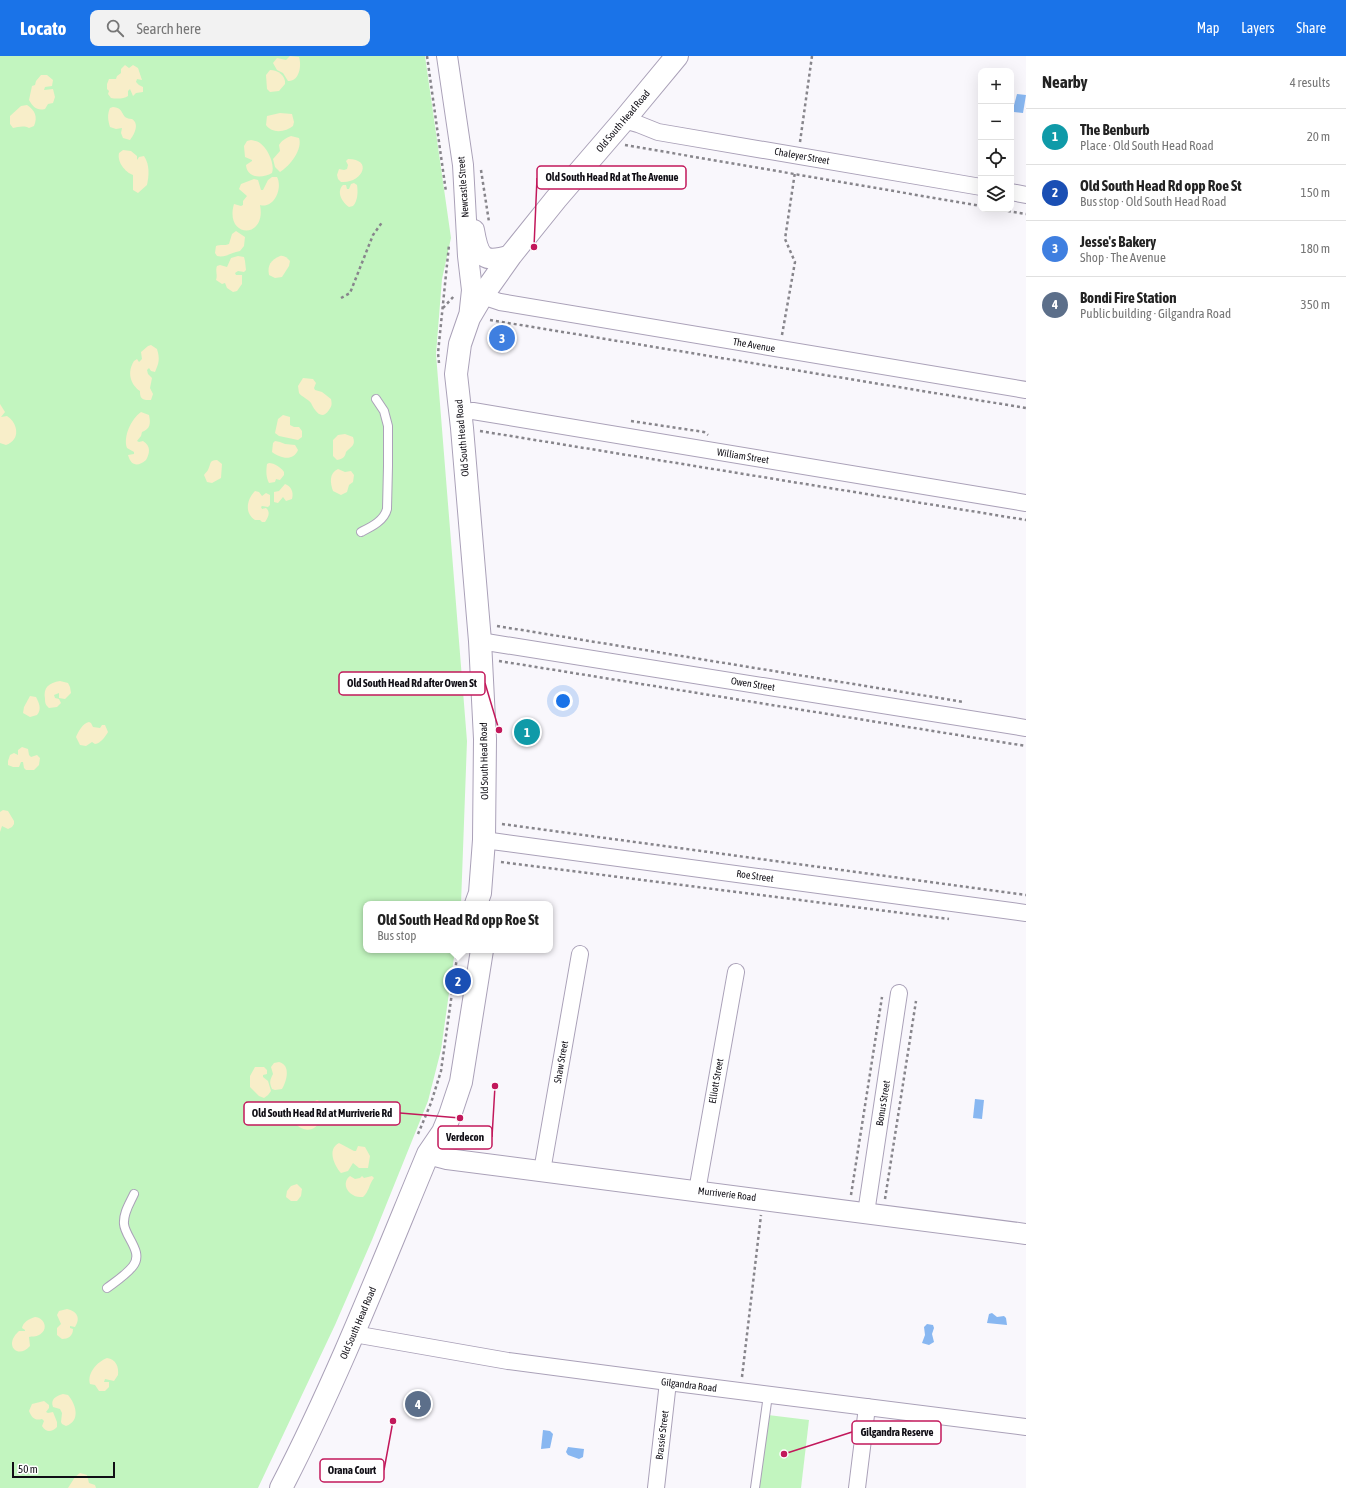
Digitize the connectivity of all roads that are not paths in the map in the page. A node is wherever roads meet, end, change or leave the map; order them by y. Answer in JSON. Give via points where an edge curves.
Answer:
{"nodes":[{"id":1,"x":447,"y":56,"type":"edge"},
{"id":2,"x":677,"y":56,"type":"edge"},
{"id":3,"x":624,"y":120,"type":"junction"},
{"id":4,"x":463,"y":165,"type":"junction"},
{"id":5,"x":978,"y":186,"type":"edge"},
{"id":6,"x":1014,"y":193,"type":"edge"},
{"id":7,"x":1026,"y":195,"type":"edge"},
{"id":8,"x":512,"y":255,"type":"junction"},
{"id":9,"x":482,"y":296,"type":"junction"},
{"id":10,"x":480,"y":319,"type":"junction"},
{"id":11,"x":1026,"y":390,"type":"edge"},
{"id":12,"x":376,"y":399,"type":"dead end"},
{"id":13,"x":460,"y":412,"type":"junction"},
{"id":14,"x":1026,"y":503,"type":"edge"},
{"id":15,"x":360,"y":532,"type":"dead end"},
{"id":16,"x":480,"y":641,"type":"junction"},
{"id":17,"x":1026,"y":728,"type":"edge"},
{"id":18,"x":484,"y":840,"type":"junction"},
{"id":19,"x":480,"y":900,"type":"edge"},
{"id":20,"x":1026,"y":913,"type":"edge"},
{"id":21,"x":471,"y":953,"type":"edge"},
{"id":22,"x":482,"y":953,"type":"edge"},
{"id":23,"x":580,"y":954,"type":"dead end"},
{"id":24,"x":736,"y":972,"type":"dead end"},
{"id":25,"x":900,"y":993,"type":"dead end"},
{"id":26,"x":423,"y":1145,"type":"junction"},
{"id":27,"x":542,"y":1171,"type":"junction"},
{"id":28,"x":697,"y":1191,"type":"junction"},
{"id":29,"x":134,"y":1194,"type":"dead end"},
{"id":30,"x":866,"y":1213,"type":"junction"},
{"id":31,"x":1026,"y":1234,"type":"edge"},
{"id":32,"x":107,"y":1288,"type":"dead end"},
{"id":33,"x":354,"y":1334,"type":"junction"},
{"id":34,"x":668,"y":1382,"type":"junction"},
{"id":35,"x":768,"y":1395,"type":"junction"},
{"id":36,"x":867,"y":1407,"type":"junction"},
{"id":37,"x":1026,"y":1427,"type":"edge"},
{"id":38,"x":282,"y":1488,"type":"edge"},
{"id":39,"x":656,"y":1488,"type":"edge"},
{"id":40,"x":755,"y":1488,"type":"edge"},
{"id":41,"x":857,"y":1488,"type":"edge"}],
"edges":[{"from":1,"to":4,"type":"street","name":"Newcastle Street"},
{"from":2,"to":3,"type":"main road","name":"Old South Head Road"},
{"from":3,"to":5,"type":"street","name":"Chaleyer Street","via":[[658,132]]},
{"from":3,"to":8,"type":"main road","name":"Old South Head Road"},
{"from":4,"to":8,"type":"street","via":[[476,241],[482,255],[496,259]]},
{"from":4,"to":10,"type":"street","name":"Newcastle Street","via":[[468,256],[472,290]]},
{"from":6,"to":7,"type":"street"},
{"from":8,"to":9,"type":"main road","name":"Old South Head Road"},
{"from":9,"to":10,"type":"main road","name":"Old South Head Road"},
{"from":9,"to":11,"type":"street","name":"The Avenue","via":[[500,302]]},
{"from":10,"to":13,"type":"main road","name":"Old South Head Road","via":[[460,344],[456,374]]},
{"from":12,"to":15,"type":"lane","via":[[384,412],[388,426],[387,509],[381,519]]},
{"from":13,"to":14,"type":"street","name":"William Street","via":[[473,411]]},
{"from":13,"to":16,"type":"main road","name":"Old South Head Road"},
{"from":16,"to":17,"type":"street","name":"Owen Street"},
{"from":16,"to":18,"type":"main road","name":"Old South Head Road","via":[[485,739]]},
{"from":18,"to":19,"type":"main road","name":"Old South Head Road"},
{"from":18,"to":20,"type":"street","name":"Roe Street"},
{"from":21,"to":26,"type":"main road","name":"Old South Head Road","via":[[452,1068],[432,1129]]},
{"from":22,"to":26,"type":"main road","name":"Old South Head Road","via":[[461,1082],[443,1132]]},
{"from":23,"to":27,"type":"street","name":"Shaw Street"},
{"from":24,"to":28,"type":"street","name":"Elliott Street"},
{"from":25,"to":30,"type":"street","name":"Bonus Street"},
{"from":26,"to":27,"type":"street","name":"Murriverie Road","via":[[447,1159]]},
{"from":26,"to":33,"type":"main road","name":"Old South Head Road"},
{"from":27,"to":28,"type":"street","name":"Murriverie Road"},
{"from":28,"to":30,"type":"street","name":"Murriverie Road"},
{"from":29,"to":32,"type":"lane","via":[[124,1222],[136,1253],[136,1260],[133,1266]]},
{"from":30,"to":31,"type":"street","name":"Murriverie Road"},
{"from":33,"to":34,"type":"street","name":"Gilgandra Road","via":[[508,1361]]},
{"from":33,"to":38,"type":"main road","name":"Old South Head Road"},
{"from":34,"to":35,"type":"street","name":"Gilgandra Road"},
{"from":34,"to":39,"type":"street","name":"Brassie Street"},
{"from":35,"to":36,"type":"street","name":"Gilgandra Road"},
{"from":35,"to":40,"type":"lane"},
{"from":36,"to":37,"type":"street","name":"Gilgandra Road"},
{"from":36,"to":41,"type":"street"}]}
